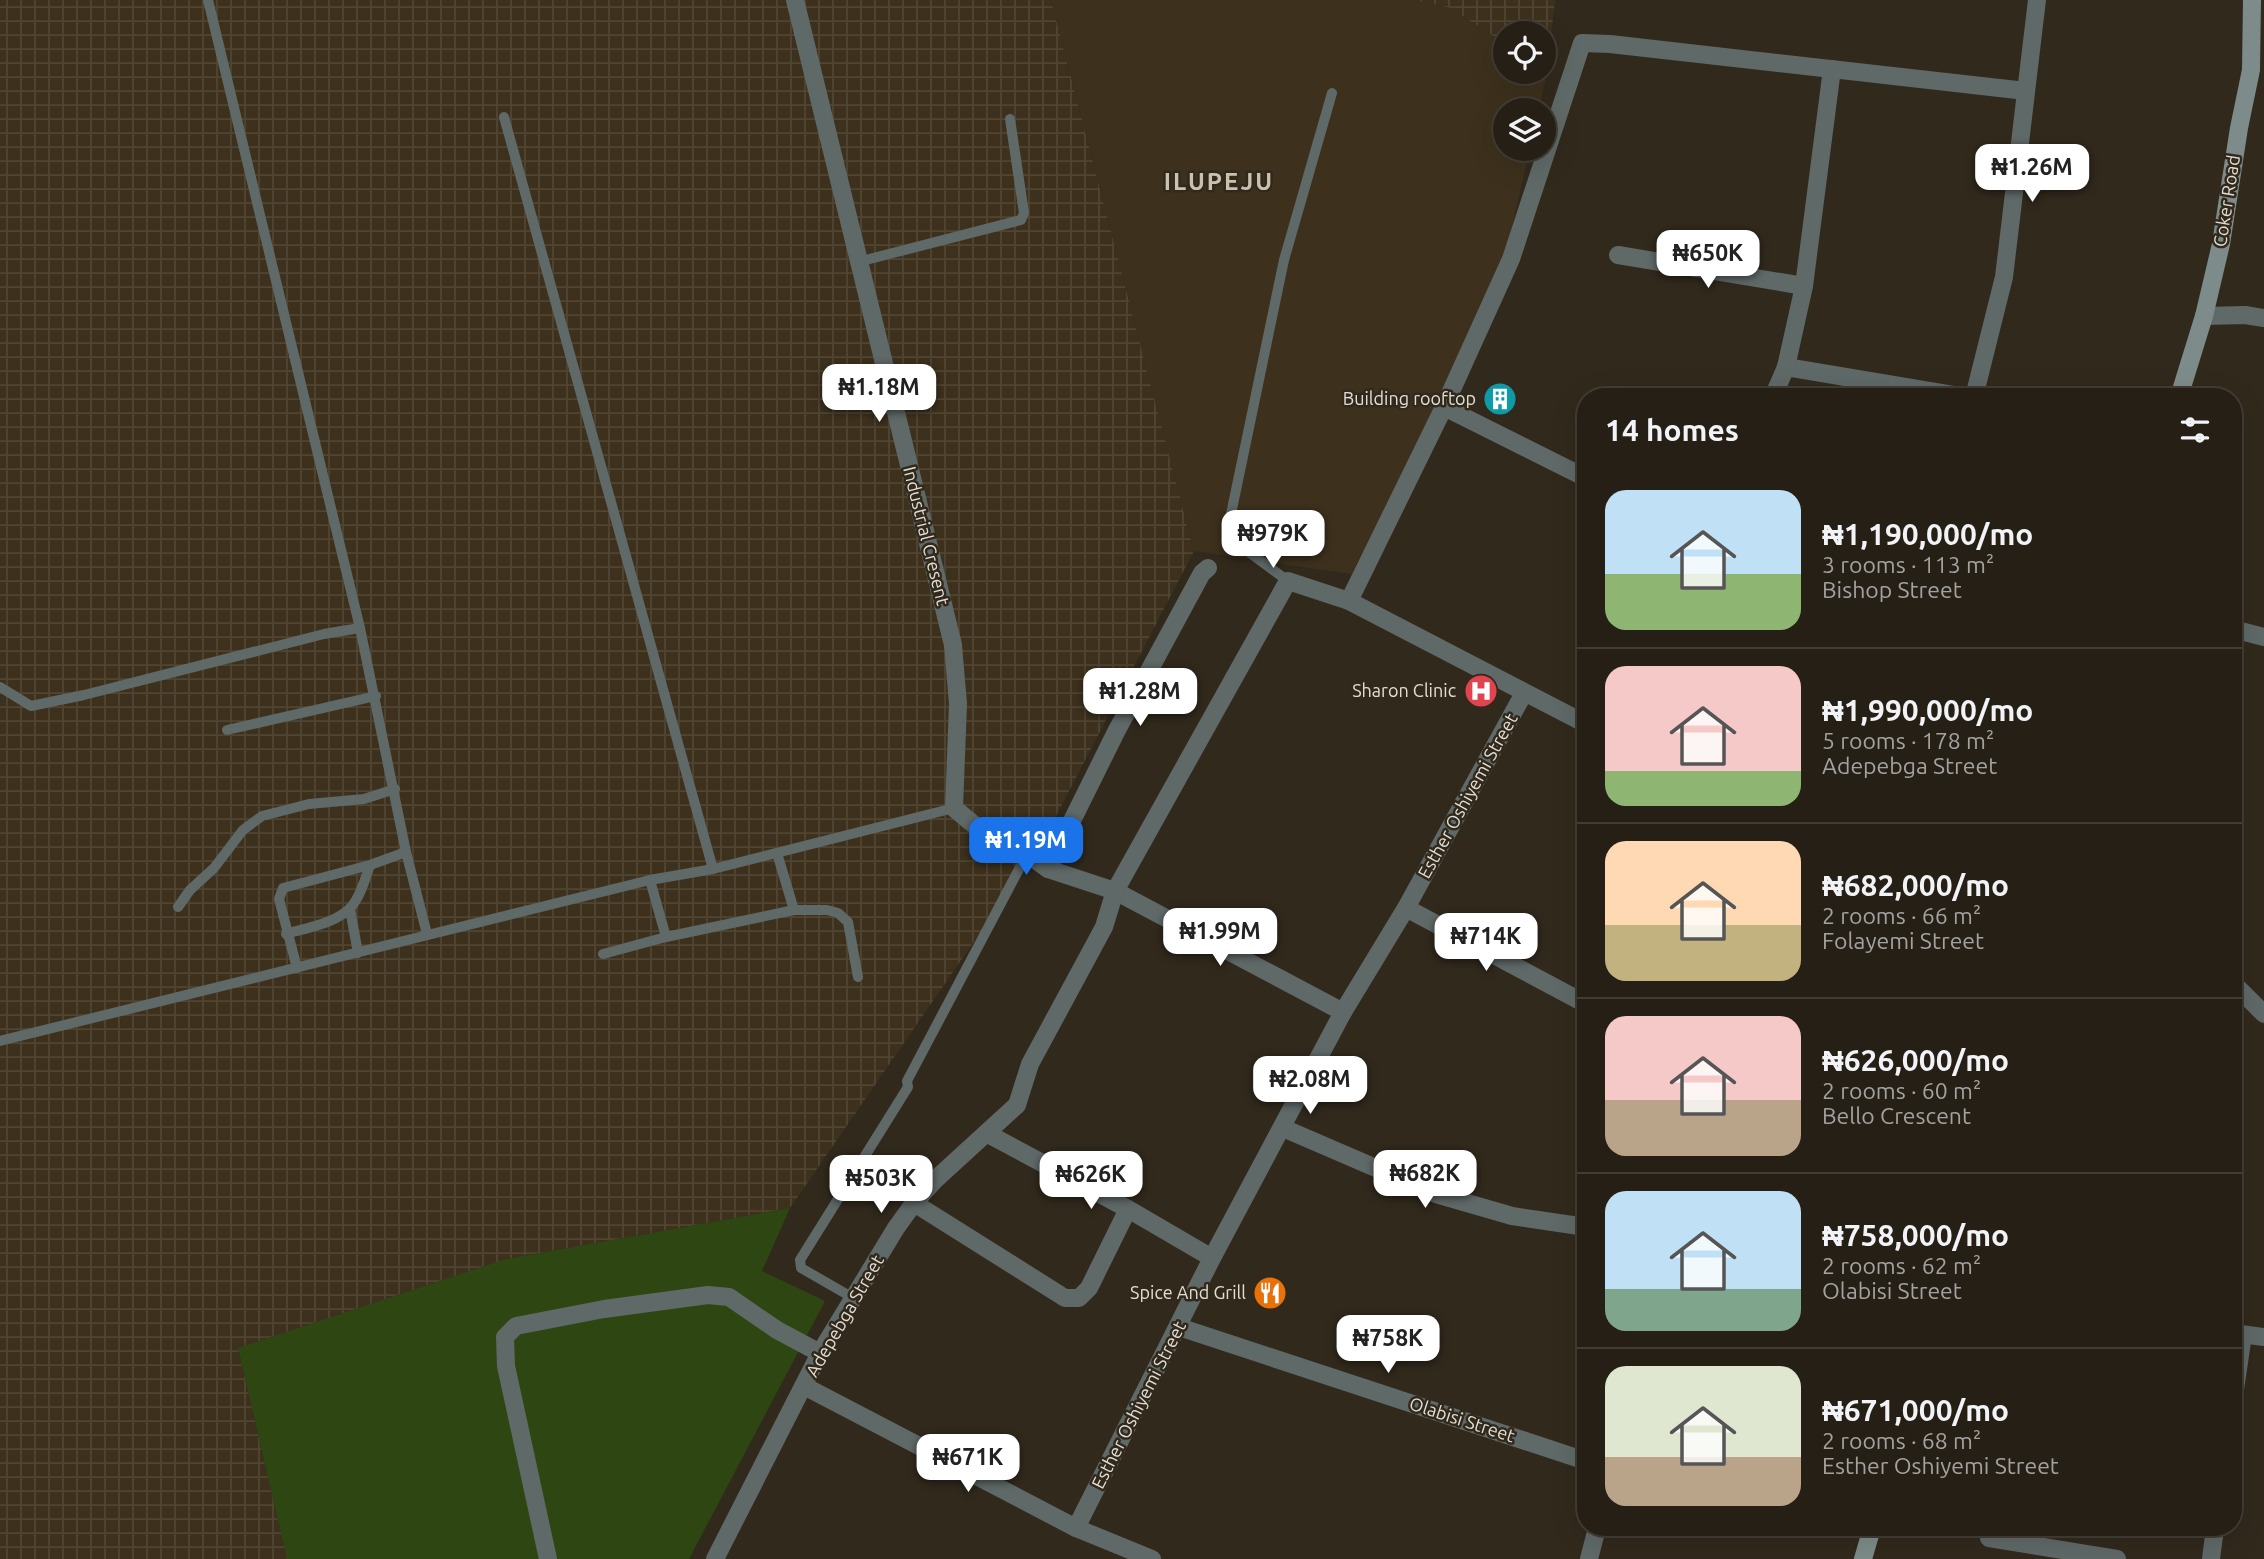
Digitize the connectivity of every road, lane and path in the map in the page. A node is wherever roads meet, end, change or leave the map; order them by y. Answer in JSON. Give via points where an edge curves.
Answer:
{"nodes":[{"id":1,"x":208,"y":0,"type":"edge"},
{"id":2,"x":795,"y":0,"type":"edge"},
{"id":3,"x":2037,"y":0,"type":"edge"},
{"id":4,"x":2256,"y":8,"type":"edge"},
{"id":5,"x":1832,"y":69,"type":"junction"},
{"id":6,"x":2025,"y":91,"type":"junction"},
{"id":7,"x":1332,"y":93,"type":"dead end"},
{"id":8,"x":504,"y":117,"type":"dead end"},
{"id":9,"x":1010,"y":119,"type":"dead end"},
{"id":10,"x":1618,"y":255,"type":"dead end"},
{"id":11,"x":858,"y":262,"type":"junction"},
{"id":12,"x":1804,"y":286,"type":"junction"},
{"id":13,"x":2204,"y":316,"type":"junction"},
{"id":14,"x":2264,"y":318,"type":"edge"},
{"id":15,"x":1786,"y":367,"type":"junction"},
{"id":16,"x":1777,"y":388,"type":"edge"},
{"id":17,"x":1911,"y":388,"type":"edge"},
{"id":18,"x":1976,"y":388,"type":"edge"},
{"id":19,"x":2182,"y":388,"type":"edge"},
{"id":20,"x":1444,"y":407,"type":"junction"},
{"id":21,"x":1577,"y":474,"type":"edge"},
{"id":22,"x":1208,"y":568,"type":"dead end"},
{"id":23,"x":1289,"y":581,"type":"junction"},
{"id":24,"x":1349,"y":601,"type":"junction"},
{"id":25,"x":360,"y":628,"type":"junction"},
{"id":26,"x":2242,"y":631,"type":"edge"},
{"id":27,"x":2264,"y":637,"type":"edge"},
{"id":28,"x":0,"y":687,"type":"edge"},
{"id":29,"x":1524,"y":693,"type":"junction"},
{"id":30,"x":376,"y":696,"type":"junction"},
{"id":31,"x":1577,"y":720,"type":"edge"},
{"id":32,"x":227,"y":730,"type":"dead end"},
{"id":33,"x":395,"y":789,"type":"junction"},
{"id":34,"x":954,"y":808,"type":"junction"},
{"id":35,"x":406,"y":852,"type":"junction"},
{"id":36,"x":777,"y":853,"type":"junction"},
{"id":37,"x":1027,"y":854,"type":"junction"},
{"id":38,"x":370,"y":866,"type":"junction"},
{"id":39,"x":713,"y":869,"type":"junction"},
{"id":40,"x":1048,"y":869,"type":"junction"},
{"id":41,"x":650,"y":880,"type":"junction"},
{"id":42,"x":1107,"y":888,"type":"junction"},
{"id":43,"x":177,"y":907,"type":"dead end"},
{"id":44,"x":1406,"y":908,"type":"junction"},
{"id":45,"x":350,"y":909,"type":"junction"},
{"id":46,"x":794,"y":910,"type":"junction"},
{"id":47,"x":286,"y":934,"type":"junction"},
{"id":48,"x":427,"y":934,"type":"junction"},
{"id":49,"x":666,"y":937,"type":"junction"},
{"id":50,"x":358,"y":953,"type":"junction"},
{"id":51,"x":603,"y":954,"type":"dead end"},
{"id":52,"x":297,"y":968,"type":"junction"},
{"id":53,"x":858,"y":977,"type":"dead end"},
{"id":54,"x":2242,"y":992,"type":"edge"},
{"id":55,"x":1577,"y":999,"type":"edge"},
{"id":56,"x":1343,"y":1012,"type":"junction"},
{"id":57,"x":2264,"y":1014,"type":"edge"},
{"id":58,"x":0,"y":1041,"type":"edge"},
{"id":59,"x":1283,"y":1128,"type":"junction"},
{"id":60,"x":988,"y":1134,"type":"junction"},
{"id":61,"x":914,"y":1203,"type":"junction"},
{"id":62,"x":1128,"y":1209,"type":"junction"},
{"id":63,"x":1577,"y":1226,"type":"edge"},
{"id":64,"x":1212,"y":1258,"type":"junction"},
{"id":65,"x":855,"y":1298,"type":"junction"},
{"id":66,"x":1179,"y":1327,"type":"junction"},
{"id":67,"x":2242,"y":1334,"type":"edge"},
{"id":68,"x":2264,"y":1336,"type":"edge"},
{"id":69,"x":820,"y":1353,"type":"junction"},
{"id":70,"x":804,"y":1387,"type":"junction"},
{"id":71,"x":1577,"y":1458,"type":"edge"},
{"id":72,"x":1076,"y":1528,"type":"junction"},
{"id":73,"x":1595,"y":1536,"type":"edge"},
{"id":74,"x":1870,"y":1536,"type":"edge"},
{"id":75,"x":2214,"y":1536,"type":"edge"},
{"id":76,"x":1989,"y":1538,"type":"dead end"},
{"id":77,"x":548,"y":1559,"type":"edge"},
{"id":78,"x":715,"y":1559,"type":"edge"},
{"id":79,"x":1152,"y":1559,"type":"edge"},
{"id":80,"x":1589,"y":1559,"type":"edge"},
{"id":81,"x":1863,"y":1559,"type":"edge"},
{"id":82,"x":2117,"y":1559,"type":"edge"},
{"id":83,"x":2211,"y":1559,"type":"edge"}],
"edges":[{"from":1,"to":25,"type":"lane"},
{"from":2,"to":11,"type":"street","name":"Industrial Cresent"},
{"from":3,"to":6,"type":"street"},
{"from":4,"to":13,"type":"main road","name":"Coker Road","via":[[2251,70]]},
{"from":5,"to":6,"type":"street"},
{"from":5,"to":12,"type":"street"},
{"from":5,"to":20,"type":"street","via":[[1583,43],[1511,259]]},
{"from":6,"to":18,"type":"street","via":[[2004,277]]},
{"from":7,"to":23,"type":"lane","via":[[1284,260],[1231,514],[1242,547]]},
{"from":8,"to":39,"type":"lane"},
{"from":9,"to":11,"type":"lane","via":[[1024,213],[1021,220]]},
{"from":10,"to":12,"type":"street"},
{"from":11,"to":34,"type":"street","name":"Industrial Cresent","via":[[953,645],[958,704]]},
{"from":12,"to":15,"type":"street"},
{"from":13,"to":14,"type":"street"},
{"from":13,"to":19,"type":"main road","name":"Coker Road"},
{"from":15,"to":16,"type":"street"},
{"from":15,"to":17,"type":"street"},
{"from":20,"to":21,"type":"street"},
{"from":20,"to":24,"type":"street"},
{"from":22,"to":40,"type":"street","via":[[1117,730]]},
{"from":23,"to":24,"type":"street"},
{"from":23,"to":42,"type":"street","name":"Adepebga Street"},
{"from":24,"to":29,"type":"street"},
{"from":25,"to":28,"type":"lane","via":[[31,706]]},
{"from":25,"to":30,"type":"lane"},
{"from":26,"to":27,"type":"street"},
{"from":29,"to":31,"type":"street"},
{"from":29,"to":44,"type":"street","name":"Esther Oshiyemi Street"},
{"from":30,"to":32,"type":"lane"},
{"from":30,"to":33,"type":"lane"},
{"from":33,"to":35,"type":"lane"},
{"from":33,"to":43,"type":"lane","via":[[364,799],[309,804],[262,816],[243,830]]},
{"from":34,"to":36,"type":"lane"},
{"from":34,"to":37,"type":"street"},
{"from":35,"to":38,"type":"lane"},
{"from":35,"to":48,"type":"lane"},
{"from":36,"to":39,"type":"lane"},
{"from":36,"to":46,"type":"lane"},
{"from":37,"to":40,"type":"street"},
{"from":37,"to":65,"type":"lane","via":[[907,1081],[908,1087],[800,1260],[801,1268],[818,1280]]},
{"from":38,"to":45,"type":"lane"},
{"from":38,"to":47,"type":"lane","via":[[283,888],[279,899]]},
{"from":39,"to":41,"type":"lane"},
{"from":40,"to":42,"type":"street"},
{"from":41,"to":48,"type":"lane"},
{"from":41,"to":49,"type":"lane"},
{"from":42,"to":56,"type":"street"},
{"from":42,"to":60,"type":"street","name":"Adepebga Street","via":[[1104,927],[1030,1064],[1017,1105]]},
{"from":44,"to":55,"type":"street"},
{"from":44,"to":56,"type":"street","name":"Esther Oshiyemi Street"},
{"from":45,"to":47,"type":"lane"},
{"from":45,"to":50,"type":"lane"},
{"from":46,"to":49,"type":"lane"},
{"from":46,"to":53,"type":"lane","via":[[827,910],[848,922]]},
{"from":47,"to":52,"type":"lane"},
{"from":48,"to":50,"type":"lane"},
{"from":49,"to":51,"type":"lane"},
{"from":50,"to":52,"type":"lane"},
{"from":52,"to":58,"type":"lane"},
{"from":54,"to":57,"type":"street"},
{"from":56,"to":59,"type":"street","name":"Esther Oshiyemi Street"},
{"from":59,"to":63,"type":"street","via":[[1436,1194],[1512,1216]]},
{"from":59,"to":64,"type":"street","name":"Esther Oshiyemi Street"},
{"from":60,"to":61,"type":"street","name":"Adepebga Street"},
{"from":60,"to":62,"type":"street"},
{"from":61,"to":62,"type":"street","via":[[1065,1298],[1079,1298],[1089,1288]]},
{"from":61,"to":65,"type":"street","name":"Adepebga Street"},
{"from":62,"to":64,"type":"street"},
{"from":64,"to":66,"type":"street","name":"Esther Oshiyemi Street"},
{"from":65,"to":69,"type":"street","name":"Adepebga Street"},
{"from":66,"to":71,"type":"street","name":"Olabisi Street"},
{"from":66,"to":72,"type":"street","name":"Esther Oshiyemi Street"},
{"from":67,"to":68,"type":"street"},
{"from":69,"to":70,"type":"street","name":"Adepebga Street"},
{"from":69,"to":77,"type":"street","via":[[729,1297],[708,1295],[516,1326],[505,1337],[506,1366]]},
{"from":70,"to":72,"type":"street"},
{"from":70,"to":78,"type":"street","name":"Adepebga Street"},
{"from":72,"to":79,"type":"street"},
{"from":73,"to":80,"type":"street"},
{"from":74,"to":81,"type":"main road"},
{"from":75,"to":83,"type":"street"},
{"from":76,"to":82,"type":"street"}]}
